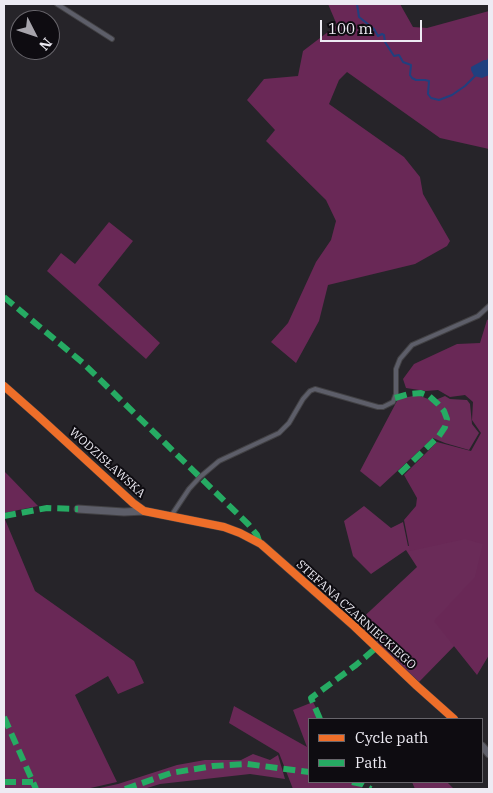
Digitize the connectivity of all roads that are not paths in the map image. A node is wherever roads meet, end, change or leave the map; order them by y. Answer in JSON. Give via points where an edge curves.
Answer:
{"nodes":[{"id":1,"x":57,"y":4,"type":"edge"},
{"id":2,"x":112,"y":38,"type":"dead end"},
{"id":3,"x":489,"y":306,"type":"edge"},
{"id":4,"x":4,"y":386,"type":"edge"},
{"id":5,"x":78,"y":509,"type":"dead end"},
{"id":6,"x":144,"y":511,"type":"junction"},
{"id":7,"x":170,"y":516,"type":"junction"},
{"id":8,"x":240,"y":533,"type":"joint"},
{"id":9,"x":453,"y":718,"type":"edge"}],
"edges":[{"from":1,"to":2,"type":"lane"},
{"from":3,"to":7,"type":"lane","via":[[478,316],[412,345],[396,369],[393,402],[383,407],[315,389],[310,391],[279,434],[219,461],[189,489]]},
{"from":4,"to":6,"type":"street","name":"WODZISŁAWSKA"},
{"from":5,"to":6,"type":"street"},
{"from":6,"to":7,"type":"street","name":"WODZISŁAWSKA"},
{"from":7,"to":8,"type":"street","name":"WODZISŁAWSKA"},
{"from":8,"to":9,"type":"street","name":"STEFANA CZARNIECKIEGO","via":[[270,552]]}]}
